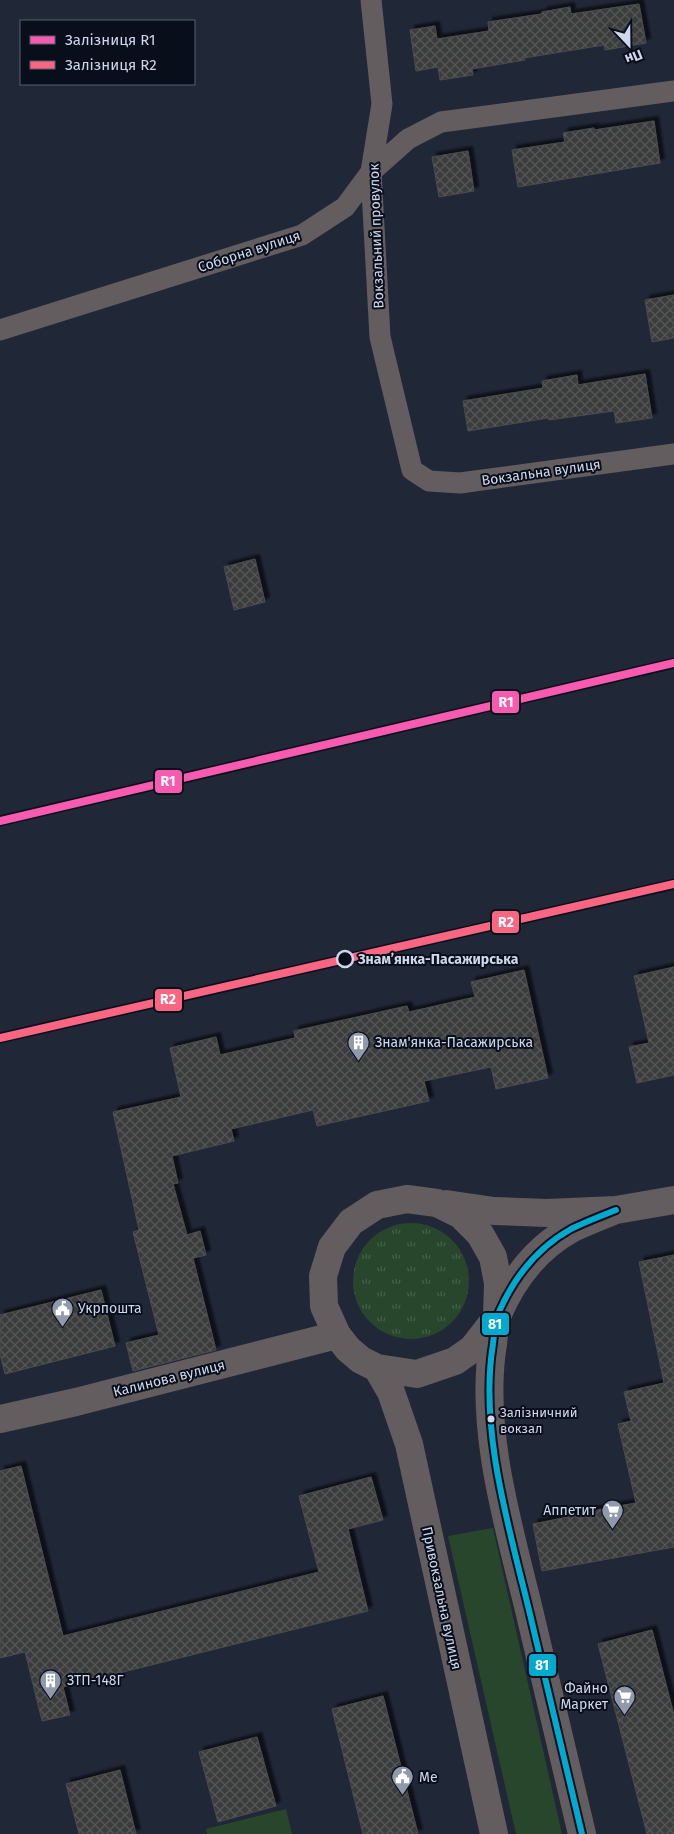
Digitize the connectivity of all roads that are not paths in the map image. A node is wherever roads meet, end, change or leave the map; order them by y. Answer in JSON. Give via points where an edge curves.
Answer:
{"nodes":[{"id":1,"x":372,"y":0,"type":"edge"},
{"id":2,"x":674,"y":91,"type":"edge"},
{"id":3,"x":371,"y":172,"type":"junction"},
{"id":4,"x":0,"y":330,"type":"edge"},
{"id":5,"x":674,"y":454,"type":"edge"},
{"id":6,"x":412,"y":470,"type":"joint"},
{"id":7,"x":674,"y":1200,"type":"edge"},
{"id":8,"x":437,"y":1203,"type":"junction"},
{"id":9,"x":616,"y":1210,"type":"junction"},
{"id":10,"x":497,"y":1317,"type":"junction"},
{"id":11,"x":337,"y":1335,"type":"junction"},
{"id":12,"x":377,"y":1368,"type":"junction"},
{"id":13,"x":0,"y":1419,"type":"edge"},
{"id":14,"x":494,"y":1834,"type":"edge"},
{"id":15,"x":582,"y":1834,"type":"edge"}],
"edges":[{"from":1,"to":3,"type":"street","name":"Вокзальний провулок","via":[[382,104]]},
{"from":2,"to":3,"type":"street","name":"Соборна вулиця","via":[[441,122],[408,139]]},
{"from":3,"to":4,"type":"street","name":"Соборна вулиця","via":[[345,207],[302,235]]},
{"from":3,"to":6,"type":"street","name":"Вокзальний провулок","via":[[380,337]]},
{"from":5,"to":6,"type":"street","name":"Вокзальна вулиця","via":[[460,482],[429,481]]},
{"from":7,"to":9,"type":"street"},
{"from":8,"to":9,"type":"street","via":[[494,1211]]},
{"from":8,"to":10,"type":"street","via":[[461,1215],[480,1234],[493,1257],[498,1283]]},
{"from":8,"to":11,"type":"street","via":[[407,1199],[377,1205],[351,1222],[332,1246],[323,1276],[324,1306]]},
{"from":9,"to":10,"type":"street","via":[[570,1230],[541,1251],[521,1272]]},
{"from":10,"to":12,"type":"street","via":[[472,1349],[455,1361],[417,1374]]},
{"from":10,"to":15,"type":"street","via":[[490,1360],[489,1399],[495,1456]]},
{"from":11,"to":12,"type":"street","via":[[361,1360]]},
{"from":11,"to":13,"type":"street","name":"Калинова вулиця"},
{"from":12,"to":14,"type":"street","name":"Привокзальна вулиця","via":[[391,1392],[409,1444]]}]}
